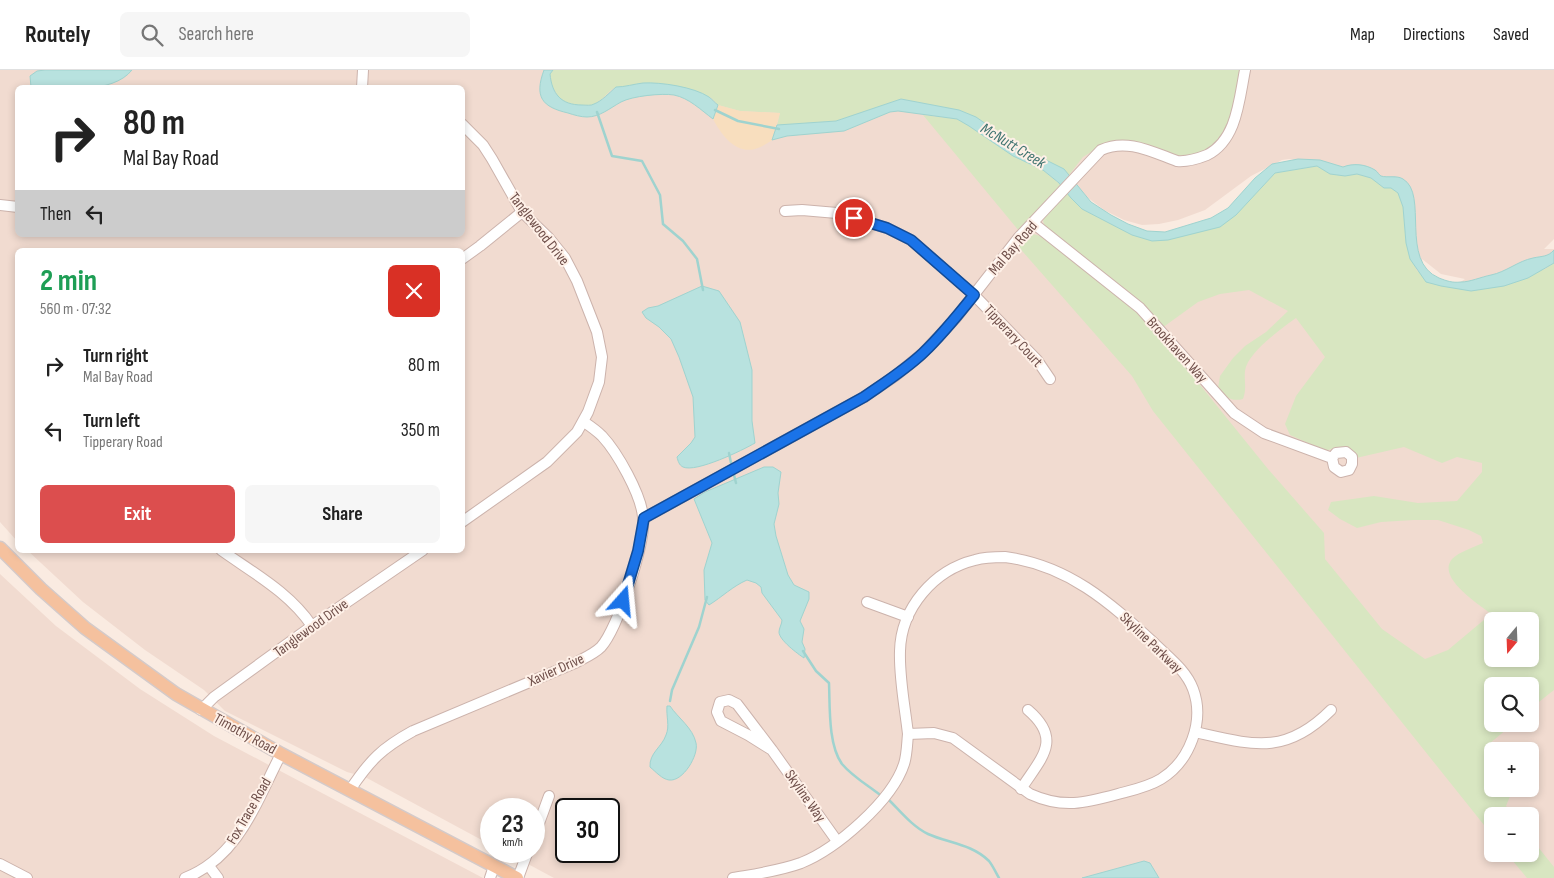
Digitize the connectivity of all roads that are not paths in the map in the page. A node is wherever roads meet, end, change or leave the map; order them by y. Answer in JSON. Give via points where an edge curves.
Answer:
{"nodes":[{"id":1,"x":363,"y":70,"type":"edge"},
{"id":2,"x":1245,"y":70,"type":"edge"},
{"id":3,"x":362,"y":85,"type":"edge"},
{"id":4,"x":465,"y":127,"type":"edge"},
{"id":5,"x":0,"y":205,"type":"edge"},
{"id":6,"x":15,"y":207,"type":"edge"},
{"id":7,"x":785,"y":211,"type":"dead end"},
{"id":8,"x":522,"y":212,"type":"junction"},
{"id":9,"x":1033,"y":223,"type":"junction"},
{"id":10,"x":465,"y":256,"type":"edge"},
{"id":11,"x":974,"y":295,"type":"junction"},
{"id":12,"x":1050,"y":378,"type":"dead end"},
{"id":13,"x":584,"y":422,"type":"junction"},
{"id":14,"x":1332,"y":458,"type":"dead end"},
{"id":15,"x":644,"y":518,"type":"junction"},
{"id":16,"x":465,"y":520,"type":"edge"},
{"id":17,"x":0,"y":548,"type":"edge"},
{"id":18,"x":225,"y":553,"type":"edge"},
{"id":19,"x":419,"y":553,"type":"edge"},
{"id":20,"x":867,"y":602,"type":"dead end"},
{"id":21,"x":908,"y":617,"type":"junction"},
{"id":22,"x":312,"y":626,"type":"junction"},
{"id":23,"x":202,"y":710,"type":"junction"},
{"id":24,"x":1028,"y":710,"type":"dead end"},
{"id":25,"x":1331,"y":710,"type":"dead end"},
{"id":26,"x":1195,"y":732,"type":"junction"},
{"id":27,"x":908,"y":734,"type":"junction"},
{"id":28,"x":772,"y":750,"type":"junction"},
{"id":29,"x":281,"y":754,"type":"junction"},
{"id":30,"x":1021,"y":789,"type":"junction"},
{"id":31,"x":350,"y":790,"type":"junction"},
{"id":32,"x":549,"y":796,"type":"dead end"},
{"id":33,"x":545,"y":807,"type":"edge"},
{"id":34,"x":837,"y":842,"type":"junction"},
{"id":35,"x":524,"y":863,"type":"edge"},
{"id":36,"x":0,"y":864,"type":"edge"},
{"id":37,"x":209,"y":866,"type":"junction"},
{"id":38,"x":492,"y":872,"type":"edge"},
{"id":39,"x":27,"y":878,"type":"edge"},
{"id":40,"x":185,"y":878,"type":"edge"},
{"id":41,"x":218,"y":878,"type":"edge"},
{"id":42,"x":518,"y":878,"type":"edge"},
{"id":43,"x":733,"y":878,"type":"edge"}],
"edges":[{"from":1,"to":3,"type":"street"},
{"from":2,"to":9,"type":"street","name":"Mal Bay Road","via":[[1233,124],[1224,142],[1213,152],[1184,162],[1135,146],[1110,146],[1101,150]]},
{"from":4,"to":8,"type":"street","name":"Tanglewood Drive","via":[[483,145]]},
{"from":5,"to":6,"type":"street"},
{"from":7,"to":11,"type":"street","name":"Tipperary Court","via":[[837,213],[887,228],[911,240]]},
{"from":8,"to":10,"type":"street"},
{"from":8,"to":13,"type":"street","name":"Tanglewood Drive","via":[[565,258],[597,332],[602,369]]},
{"from":9,"to":11,"type":"street","name":"Mal Bay Road"},
{"from":9,"to":14,"type":"street","name":"Brookhaven Way","via":[[1140,308],[1234,412],[1264,433]]},
{"from":11,"to":12,"type":"street","name":"Tipperary Court"},
{"from":11,"to":15,"type":"street","name":"Mal Bay Road","via":[[922,354],[895,376]]},
{"from":13,"to":15,"type":"street","name":"Xavier Drive","via":[[602,436],[616,456],[635,489]]},
{"from":13,"to":16,"type":"street","name":"Tanglewood Drive","via":[[546,462]]},
{"from":15,"to":31,"type":"street","name":"Xavier Drive","via":[[623,601],[601,646],[575,663],[401,738],[376,755]]},
{"from":17,"to":23,"type":"main road","name":"Timothy Road","via":[[85,628]]},
{"from":18,"to":22,"type":"street","via":[[281,592]]},
{"from":19,"to":22,"type":"street","name":"Tanglewood Drive"},
{"from":20,"to":21,"type":"street"},
{"from":21,"to":26,"type":"street","name":"Skyline Parkway","via":[[920,596],[935,580],[973,560],[1016,558],[1062,573],[1098,594],[1181,668],[1193,689],[1196,702]]},
{"from":21,"to":27,"type":"street","name":"Skyline Parkway","via":[[900,650]]},
{"from":22,"to":23,"type":"street","name":"Tanglewood Drive","via":[[214,697]]},
{"from":23,"to":29,"type":"main road","name":"Timothy Road"},
{"from":24,"to":30,"type":"street","via":[[1043,725],[1047,743],[1043,756]]},
{"from":25,"to":26,"type":"street","via":[[1307,731],[1270,743],[1240,742]]},
{"from":26,"to":30,"type":"street","name":"Skyline Parkway","via":[[1192,743],[1170,773],[1140,788],[1074,804],[1039,799]]},
{"from":27,"to":30,"type":"street","name":"Skyline Parkway","via":[[934,733],[953,738]]},
{"from":27,"to":34,"type":"street","name":"Skyline Parkway","via":[[904,765],[891,790]]},
{"from":28,"to":28,"type":"street","name":"Skyline Way","via":[[737,704],[729,700],[720,702],[717,712],[721,721]]},
{"from":28,"to":34,"type":"street","name":"Skyline Way"},
{"from":29,"to":31,"type":"main road","name":"Timothy Road"},
{"from":29,"to":37,"type":"street","name":"Fox Trace Road","via":[[240,833]]},
{"from":31,"to":38,"type":"main road","name":"Timothy Road"},
{"from":32,"to":33,"type":"street"},
{"from":34,"to":43,"type":"street","name":"Skyline Parkway","via":[[801,863]]},
{"from":35,"to":42,"type":"street"},
{"from":36,"to":39,"type":"street"},
{"from":37,"to":40,"type":"street","name":"Fox Trace Road"},
{"from":37,"to":41,"type":"street"},
{"from":38,"to":42,"type":"main road","name":"Timothy Road"}]}
